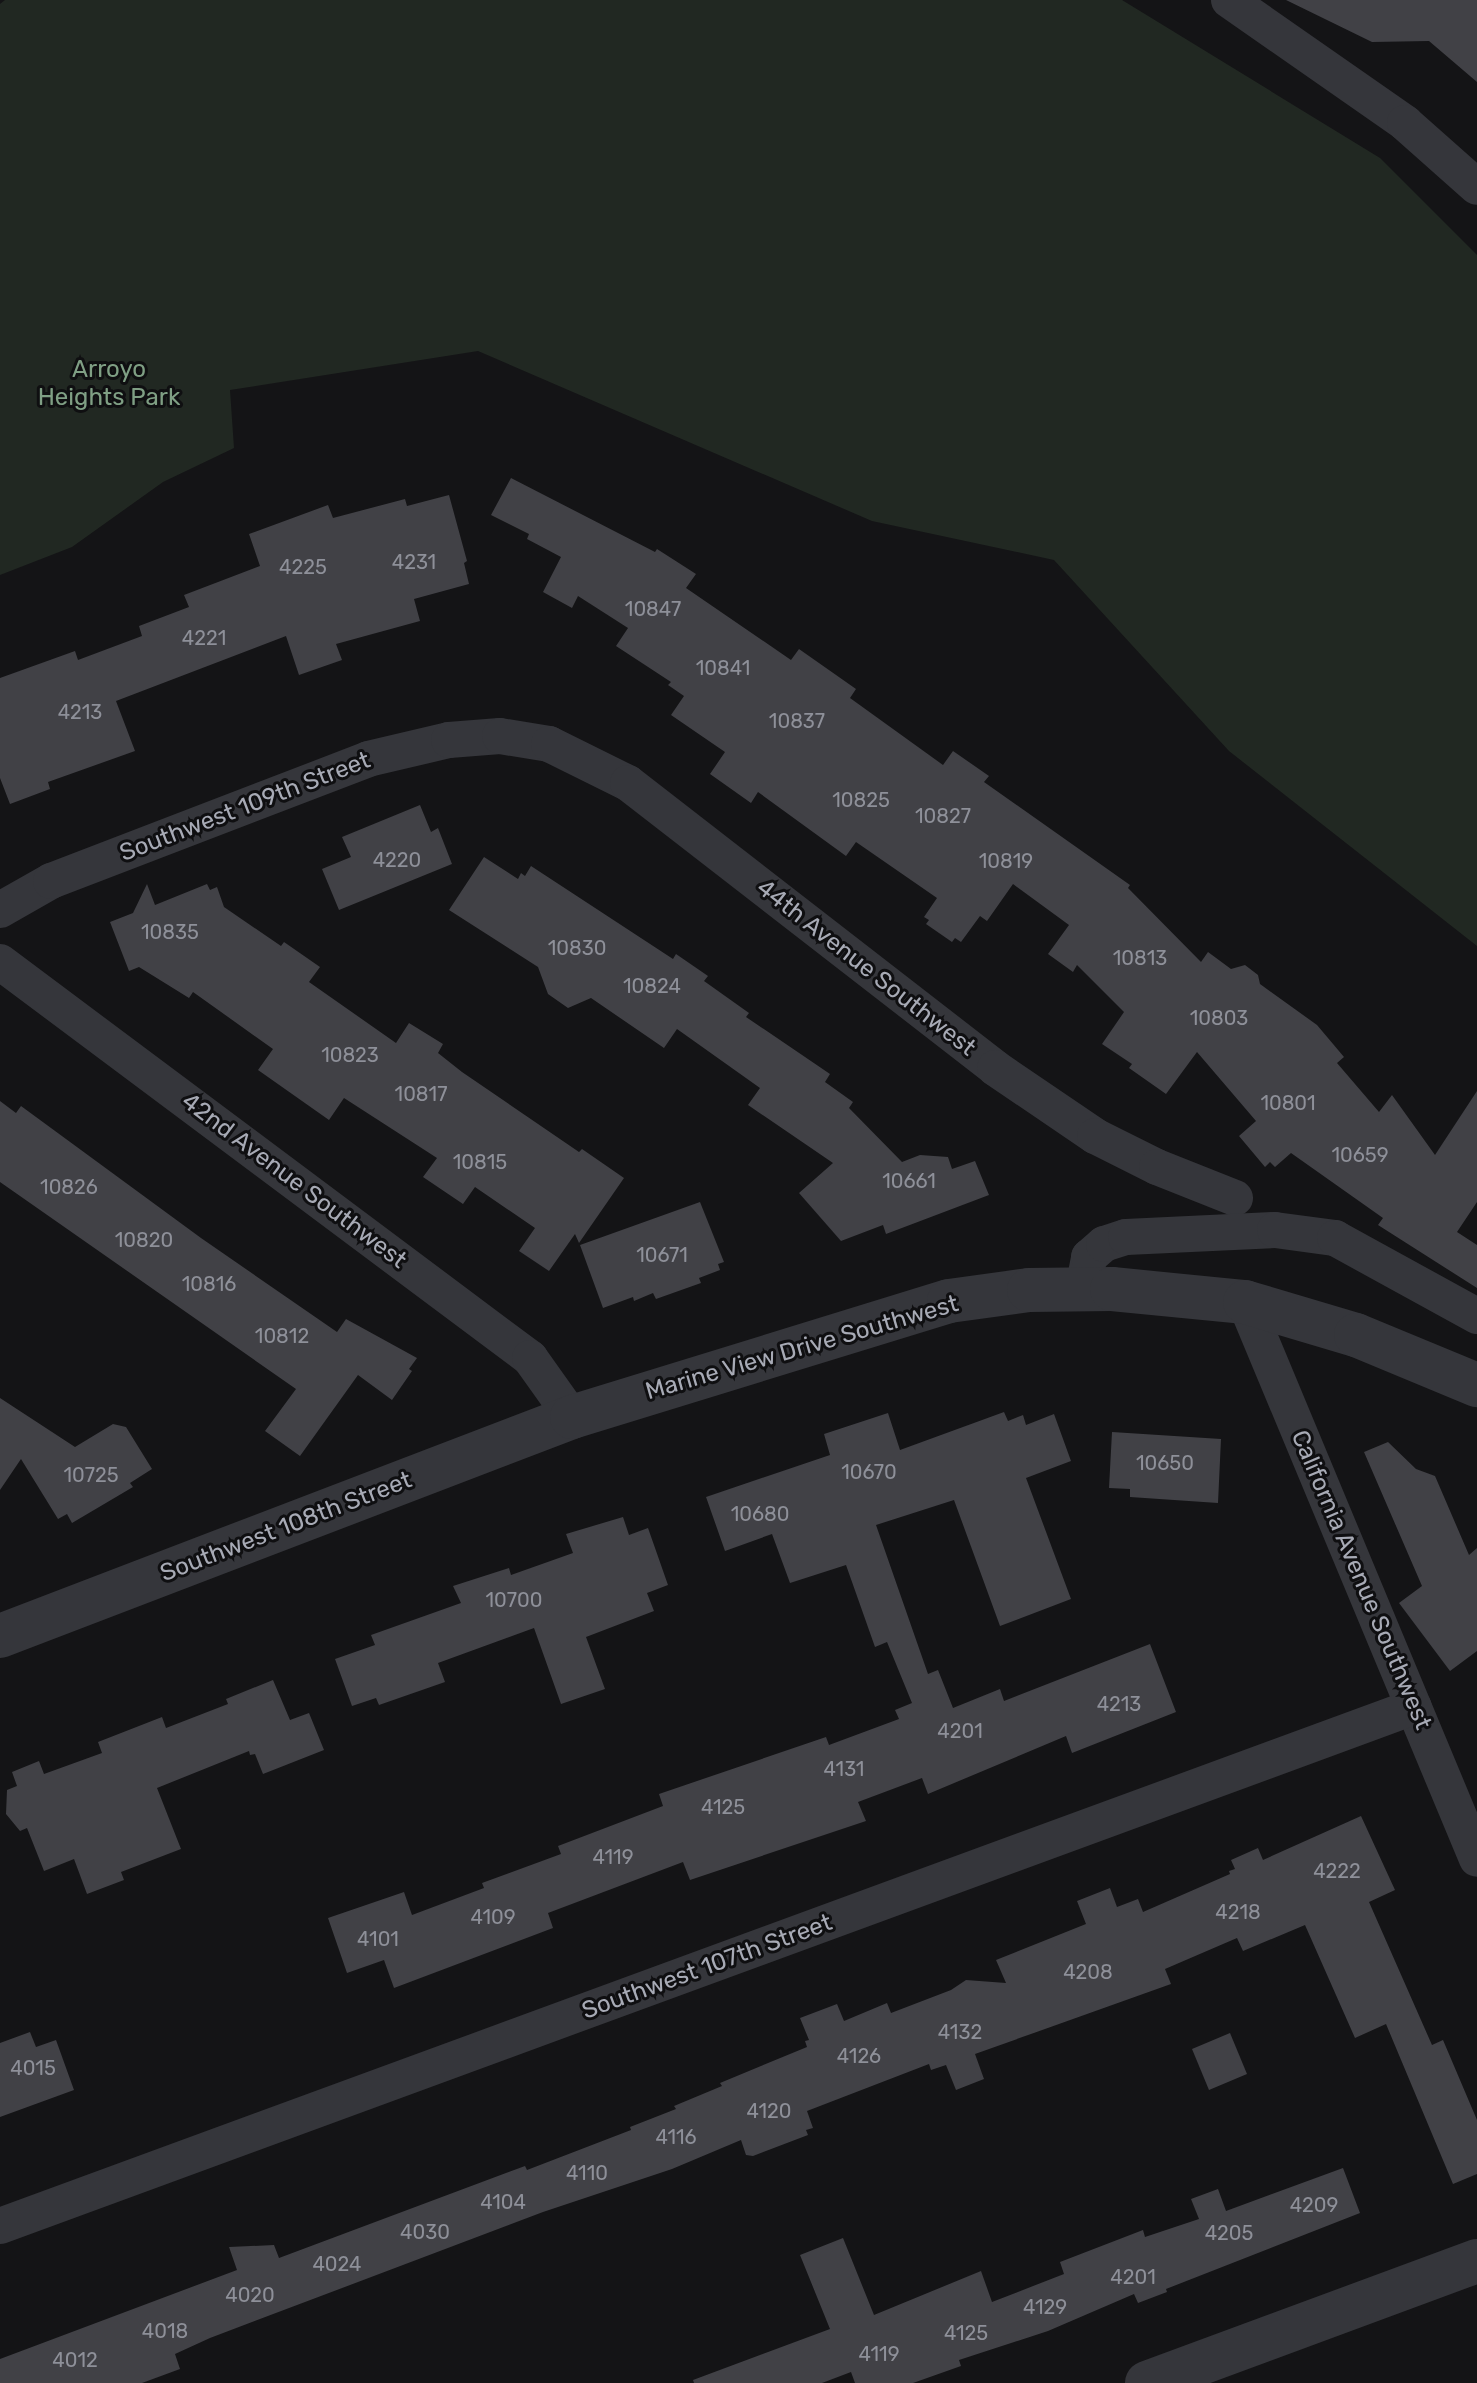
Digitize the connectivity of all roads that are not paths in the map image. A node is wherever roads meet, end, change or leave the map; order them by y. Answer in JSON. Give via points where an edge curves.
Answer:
{"nodes":[{"id":1,"x":1229,"y":0,"type":"edge"},
{"id":2,"x":1477,"y":187,"type":"edge"},
{"id":3,"x":500,"y":736,"type":"joint"},
{"id":4,"x":0,"y":910,"type":"edge"},
{"id":5,"x":0,"y":962,"type":"edge"},
{"id":6,"x":1235,"y":1198,"type":"dead end"},
{"id":7,"x":1083,"y":1289,"type":"junction"},
{"id":8,"x":1245,"y":1302,"type":"junction"},
{"id":9,"x":1477,"y":1316,"type":"edge"},
{"id":10,"x":1477,"y":1385,"type":"edge"},
{"id":11,"x":572,"y":1417,"type":"junction"},
{"id":12,"x":7,"y":1625,"type":"edge"},
{"id":13,"x":1414,"y":1707,"type":"junction"},
{"id":14,"x":1477,"y":1859,"type":"edge"},
{"id":15,"x":0,"y":2226,"type":"edge"},
{"id":16,"x":1477,"y":2261,"type":"edge"},
{"id":17,"x":1147,"y":2383,"type":"edge"}],
"edges":[{"from":1,"to":2,"type":"street","via":[[1405,123]]},
{"from":3,"to":4,"type":"street","name":"Southwest 109th Street","via":[[449,740],[330,771],[51,881]]},
{"from":3,"to":6,"type":"street","name":"44th Avenue Southwest","via":[[549,744],[628,783],[995,1068],[1095,1136]]},
{"from":5,"to":11,"type":"street","name":"42nd Avenue Southwest","via":[[530,1358]]},
{"from":7,"to":8,"type":"street","name":"Marine View Drive Southwest"},
{"from":7,"to":9,"type":"street","via":[[1089,1257],[1104,1244],[1126,1237],[1275,1230],[1335,1238]]},
{"from":7,"to":11,"type":"street","name":"Marine View Drive Southwest","via":[[949,1301]]},
{"from":8,"to":10,"type":"street","name":"Marine View Drive Southwest","via":[[1356,1335]]},
{"from":8,"to":13,"type":"street","name":"California Avenue Southwest"},
{"from":11,"to":12,"type":"street","name":"Southwest 108th Street"},
{"from":13,"to":14,"type":"street","name":"California Avenue Southwest"},
{"from":13,"to":15,"type":"street","name":"Southwest 107th Street"},
{"from":16,"to":17,"type":"street"}]}
